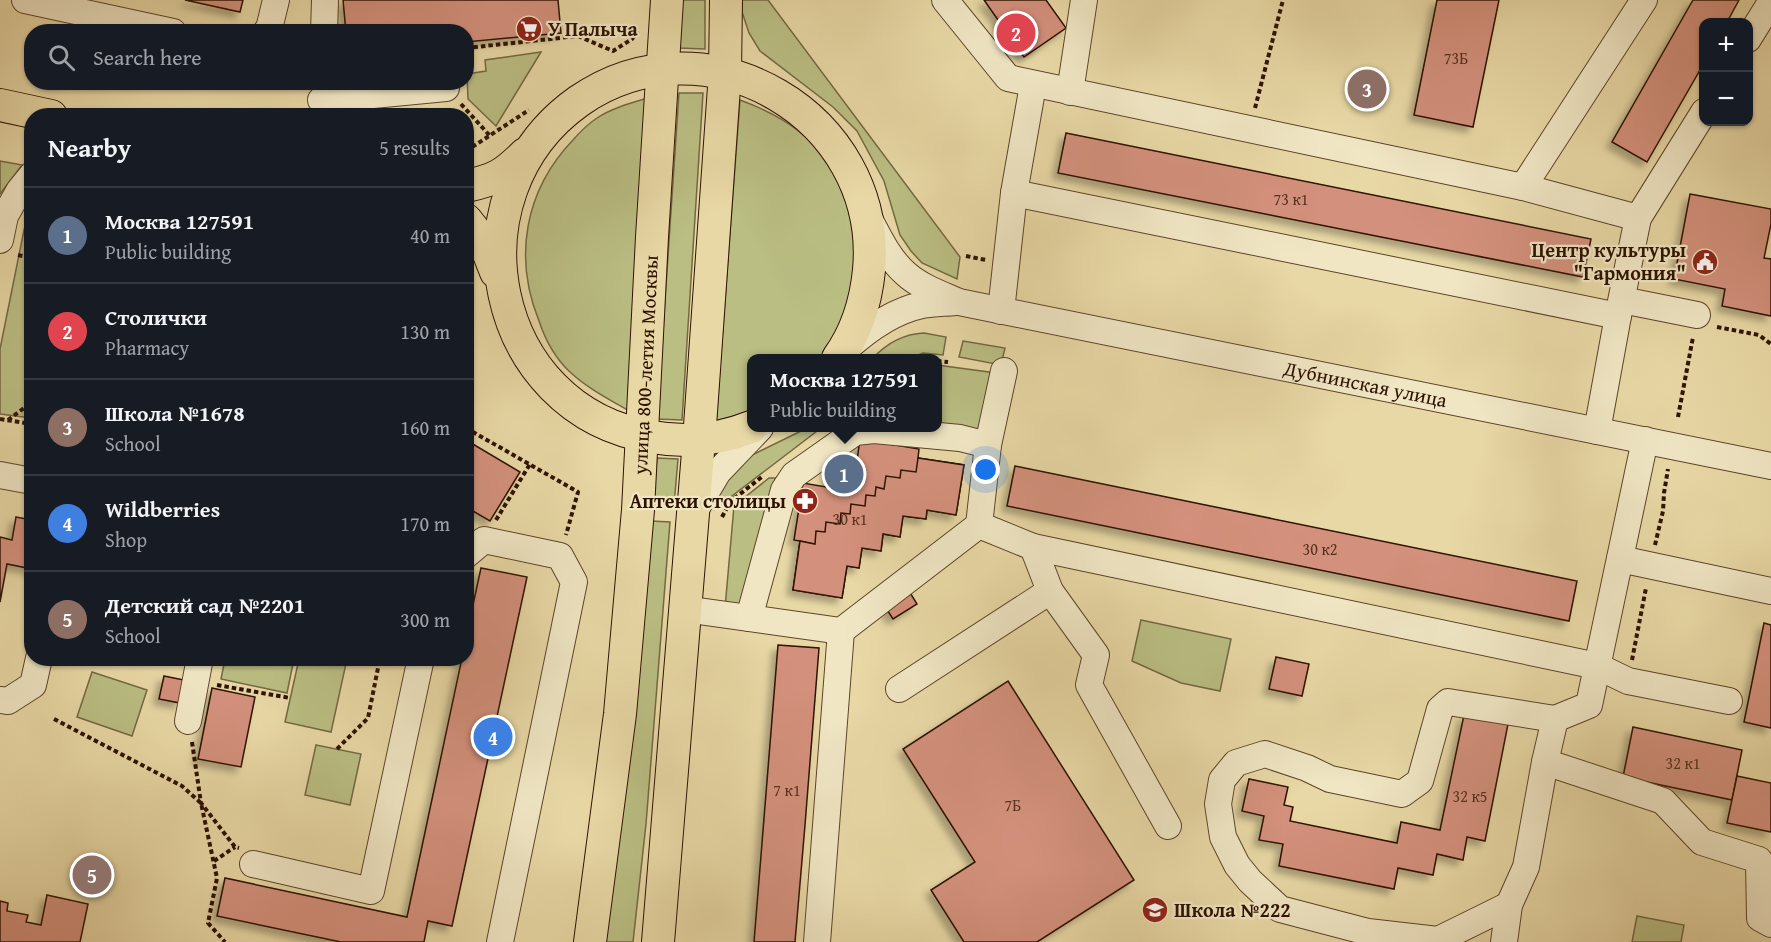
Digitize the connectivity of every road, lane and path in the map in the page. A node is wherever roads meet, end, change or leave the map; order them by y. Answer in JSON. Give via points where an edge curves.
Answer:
{"nodes":[{"id":1,"x":25,"y":0,"type":"edge"},
{"id":2,"x":276,"y":0,"type":"edge"},
{"id":3,"x":325,"y":0,"type":"edge"},
{"id":4,"x":667,"y":0,"type":"edge"},
{"id":5,"x":726,"y":0,"type":"edge"},
{"id":6,"x":945,"y":0,"type":"edge"},
{"id":7,"x":1084,"y":0,"type":"edge"},
{"id":8,"x":1283,"y":0,"type":"edge"},
{"id":9,"x":1644,"y":0,"type":"edge"},
{"id":10,"x":1771,"y":3,"type":"edge"},
{"id":11,"x":136,"y":24,"type":"edge"},
{"id":12,"x":271,"y":24,"type":"edge"},
{"id":13,"x":324,"y":24,"type":"edge"},
{"id":14,"x":640,"y":30,"type":"dead end"},
{"id":15,"x":1753,"y":32,"type":"edge"},
{"id":16,"x":474,"y":47,"type":"edge"},
{"id":17,"x":663,"y":70,"type":"junction"},
{"id":18,"x":725,"y":73,"type":"junction"},
{"id":19,"x":1033,"y":85,"type":"junction"},
{"id":20,"x":423,"y":90,"type":"edge"},
{"id":21,"x":448,"y":90,"type":"edge"},
{"id":22,"x":1070,"y":92,"type":"junction"},
{"id":23,"x":321,"y":99,"type":"edge"},
{"id":24,"x":0,"y":105,"type":"edge"},
{"id":25,"x":464,"y":108,"type":"edge"},
{"id":26,"x":24,"y":110,"type":"edge"},
{"id":27,"x":474,"y":118,"type":"edge"},
{"id":28,"x":1699,"y":120,"type":"edge"},
{"id":29,"x":1250,"y":129,"type":"junction"},
{"id":30,"x":491,"y":137,"type":"dead end"},
{"id":31,"x":534,"y":145,"type":"junction"},
{"id":32,"x":474,"y":184,"type":"edge"},
{"id":33,"x":24,"y":185,"type":"edge"},
{"id":34,"x":1524,"y":187,"type":"junction"},
{"id":35,"x":1014,"y":193,"type":"junction"},
{"id":36,"x":864,"y":208,"type":"junction"},
{"id":37,"x":1638,"y":218,"type":"junction"},
{"id":38,"x":474,"y":230,"type":"edge"},
{"id":39,"x":0,"y":240,"type":"edge"},
{"id":40,"x":502,"y":287,"type":"junction"},
{"id":41,"x":959,"y":302,"type":"junction"},
{"id":42,"x":1620,"y":308,"type":"junction"},
{"id":43,"x":1001,"y":311,"type":"junction"},
{"id":44,"x":1696,"y":319,"type":"junction"},
{"id":45,"x":1771,"y":344,"type":"edge"},
{"id":46,"x":840,"y":354,"type":"edge"},
{"id":47,"x":841,"y":354,"type":"edge"},
{"id":48,"x":942,"y":361,"type":"edge"},
{"id":49,"x":948,"y":362,"type":"dead end"},
{"id":50,"x":1004,"y":371,"type":"dead end"},
{"id":51,"x":24,"y":408,"type":"edge"},
{"id":52,"x":1678,"y":417,"type":"dead end"},
{"id":53,"x":0,"y":419,"type":"edge"},
{"id":54,"x":7,"y":420,"type":"junction"},
{"id":55,"x":24,"y":423,"type":"edge"},
{"id":56,"x":747,"y":429,"type":"edge"},
{"id":57,"x":1597,"y":430,"type":"junction"},
{"id":58,"x":474,"y":432,"type":"edge"},
{"id":59,"x":756,"y":432,"type":"edge"},
{"id":60,"x":855,"y":432,"type":"edge"},
{"id":61,"x":896,"y":432,"type":"edge"},
{"id":62,"x":643,"y":436,"type":"junction"},
{"id":63,"x":699,"y":440,"type":"junction"},
{"id":64,"x":1645,"y":440,"type":"junction"},
{"id":65,"x":988,"y":444,"type":"junction"},
{"id":66,"x":530,"y":464,"type":"junction"},
{"id":67,"x":1771,"y":466,"type":"edge"},
{"id":68,"x":1668,"y":469,"type":"dead end"},
{"id":69,"x":0,"y":475,"type":"edge"},
{"id":70,"x":24,"y":480,"type":"edge"},
{"id":71,"x":692,"y":514,"type":"junction"},
{"id":72,"x":980,"y":525,"type":"junction"},
{"id":73,"x":1033,"y":547,"type":"junction"},
{"id":74,"x":475,"y":548,"type":"edge"},
{"id":75,"x":560,"y":556,"type":"junction"},
{"id":76,"x":1620,"y":559,"type":"junction"},
{"id":77,"x":1650,"y":566,"type":"junction"},
{"id":78,"x":1050,"y":591,"type":"junction"},
{"id":79,"x":1771,"y":591,"type":"edge"},
{"id":80,"x":684,"y":609,"type":"junction"},
{"id":81,"x":749,"y":618,"type":"junction"},
{"id":82,"x":841,"y":631,"type":"junction"},
{"id":83,"x":37,"y":666,"type":"edge"},
{"id":84,"x":378,"y":666,"type":"edge"},
{"id":85,"x":419,"y":666,"type":"edge"},
{"id":86,"x":1597,"y":666,"type":"junction"},
{"id":87,"x":198,"y":669,"type":"edge"},
{"id":88,"x":1629,"y":681,"type":"junction"},
{"id":89,"x":899,"y":689,"type":"dead end"},
{"id":90,"x":290,"y":698,"type":"dead end"},
{"id":91,"x":0,"y":700,"type":"edge"},
{"id":92,"x":1729,"y":700,"type":"dead end"},
{"id":93,"x":54,"y":719,"type":"dead end"},
{"id":94,"x":1555,"y":719,"type":"junction"},
{"id":95,"x":188,"y":721,"type":"joint"},
{"id":96,"x":337,"y":749,"type":"dead end"},
{"id":97,"x":1545,"y":762,"type":"junction"},
{"id":98,"x":201,"y":803,"type":"junction"},
{"id":99,"x":1168,"y":826,"type":"dead end"},
{"id":100,"x":245,"y":853,"type":"junction"},
{"id":101,"x":214,"y":861,"type":"junction"},
{"id":102,"x":1509,"y":905,"type":"junction"},
{"id":103,"x":1771,"y":924,"type":"edge"},
{"id":104,"x":1366,"y":937,"type":"edge"},
{"id":105,"x":225,"y":942,"type":"edge"},
{"id":106,"x":500,"y":942,"type":"edge"},
{"id":107,"x":590,"y":942,"type":"edge"},
{"id":108,"x":658,"y":942,"type":"edge"},
{"id":109,"x":817,"y":942,"type":"edge"},
{"id":110,"x":1504,"y":942,"type":"edge"}],
"edges":[{"from":1,"to":11,"type":"street"},
{"from":2,"to":12,"type":"street"},
{"from":3,"to":13,"type":"street"},
{"from":4,"to":17,"type":"main road","name":"улица 800-летия Москвы"},
{"from":5,"to":18,"type":"main road"},
{"from":6,"to":19,"type":"street","via":[[1008,78]]},
{"from":7,"to":22,"type":"street"},
{"from":8,"to":29,"type":"path"},
{"from":9,"to":34,"type":"street"},
{"from":10,"to":15,"type":"street"},
{"from":14,"to":16,"type":"path","via":[[613,51],[578,36]]},
{"from":17,"to":18,"type":"main road"},
{"from":17,"to":31,"type":"main road","via":[[626,78],[588,96],[560,116]]},
{"from":17,"to":62,"type":"main road","name":"улица 800-летия Москвы"},
{"from":18,"to":36,"type":"main road","via":[[773,91],[814,121],[844,161]]},
{"from":18,"to":63,"type":"main road"},
{"from":19,"to":22,"type":"street"},
{"from":19,"to":35,"type":"street"},
{"from":20,"to":23,"type":"street"},
{"from":21,"to":25,"type":"path"},
{"from":22,"to":29,"type":"street"},
{"from":24,"to":26,"type":"main road"},
{"from":27,"to":30,"type":"path"},
{"from":28,"to":37,"type":"street"},
{"from":29,"to":34,"type":"street"},
{"from":31,"to":32,"type":"main road","via":[[492,181]]},
{"from":31,"to":40,"type":"main road","via":[[516,177],[503,218],[499,254]]},
{"from":33,"to":39,"type":"street","via":[[5,216]]},
{"from":34,"to":37,"type":"street"},
{"from":35,"to":42,"type":"street"},
{"from":35,"to":43,"type":"street"},
{"from":36,"to":41,"type":"street","name":"Дубнинская улица","via":[[892,259],[905,273]]},
{"from":36,"to":46,"type":"main road","via":[[870,258],[867,284],[853,332]]},
{"from":37,"to":42,"type":"street"},
{"from":38,"to":40,"type":"main road","via":[[485,244]]},
{"from":40,"to":62,"type":"main road","via":[[524,348],[555,388],[596,418]]},
{"from":41,"to":43,"type":"street","name":"Дубнинская улица"},
{"from":41,"to":47,"type":"street","name":"Дубнинская улица","via":[[902,311],[862,335]]},
{"from":42,"to":44,"type":"street"},
{"from":42,"to":57,"type":"street"},
{"from":43,"to":57,"type":"street","name":"Дубнинская улица"},
{"from":44,"to":45,"type":"path","via":[[1759,335]]},
{"from":44,"to":52,"type":"path"},
{"from":48,"to":49,"type":"path"},
{"from":50,"to":65,"type":"street"},
{"from":51,"to":54,"type":"path"},
{"from":53,"to":54,"type":"path"},
{"from":54,"to":55,"type":"path"},
{"from":56,"to":63,"type":"main road"},
{"from":57,"to":64,"type":"street","name":"Дубнинская улица"},
{"from":58,"to":66,"type":"path"},
{"from":59,"to":71,"type":"street","via":[[718,472]]},
{"from":60,"to":81,"type":"street","via":[[794,476],[784,490]]},
{"from":61,"to":65,"type":"street"},
{"from":62,"to":63,"type":"main road"},
{"from":62,"to":107,"type":"main road","name":"улица 800-летия Москвы","via":[[620,714]]},
{"from":63,"to":71,"type":"main road"},
{"from":64,"to":67,"type":"street","name":"Дубнинская улица"},
{"from":64,"to":76,"type":"street"},
{"from":65,"to":72,"type":"street"},
{"from":66,"to":74,"type":"path"},
{"from":66,"to":75,"type":"path","via":[[578,492]]},
{"from":68,"to":77,"type":"path"},
{"from":69,"to":70,"type":"street"},
{"from":71,"to":80,"type":"main road"},
{"from":72,"to":73,"type":"street"},
{"from":72,"to":82,"type":"street"},
{"from":73,"to":78,"type":"street"},
{"from":73,"to":86,"type":"street"},
{"from":74,"to":75,"type":"street"},
{"from":75,"to":106,"type":"street","via":[[574,582]]},
{"from":76,"to":77,"type":"street"},
{"from":76,"to":86,"type":"street"},
{"from":77,"to":79,"type":"street"},
{"from":77,"to":88,"type":"path"},
{"from":78,"to":89,"type":"street"},
{"from":78,"to":99,"type":"street","via":[[1096,655],[1089,686]]},
{"from":80,"to":81,"type":"street"},
{"from":80,"to":108,"type":"main road"},
{"from":81,"to":82,"type":"street"},
{"from":82,"to":109,"type":"street"},
{"from":83,"to":91,"type":"street","via":[[33,685],[8,701]]},
{"from":84,"to":96,"type":"path","via":[[368,718]]},
{"from":85,"to":100,"type":"street","via":[[371,891]]},
{"from":86,"to":88,"type":"street"},
{"from":86,"to":94,"type":"street","via":[[1589,705]]},
{"from":87,"to":90,"type":"path"},
{"from":87,"to":95,"type":"street"},
{"from":88,"to":92,"type":"street"},
{"from":93,"to":98,"type":"path","via":[[183,786]]},
{"from":94,"to":97,"type":"street"},
{"from":94,"to":104,"type":"street","via":[[1448,702],[1440,709],[1420,781],[1402,794],[1330,779],[1265,754],[1236,763],[1222,780],[1218,804],[1223,837],[1237,865],[1280,909]]},
{"from":95,"to":98,"type":"path"},
{"from":97,"to":102,"type":"street","via":[[1526,867]]},
{"from":97,"to":103,"type":"street","via":[[1663,801],[1702,842],[1759,860],[1760,918]]},
{"from":98,"to":100,"type":"path"},
{"from":98,"to":101,"type":"path"},
{"from":100,"to":101,"type":"path"},
{"from":101,"to":105,"type":"path","via":[[218,878],[208,923]]},
{"from":102,"to":104,"type":"street","via":[[1438,940]]},
{"from":102,"to":110,"type":"street"}]}
